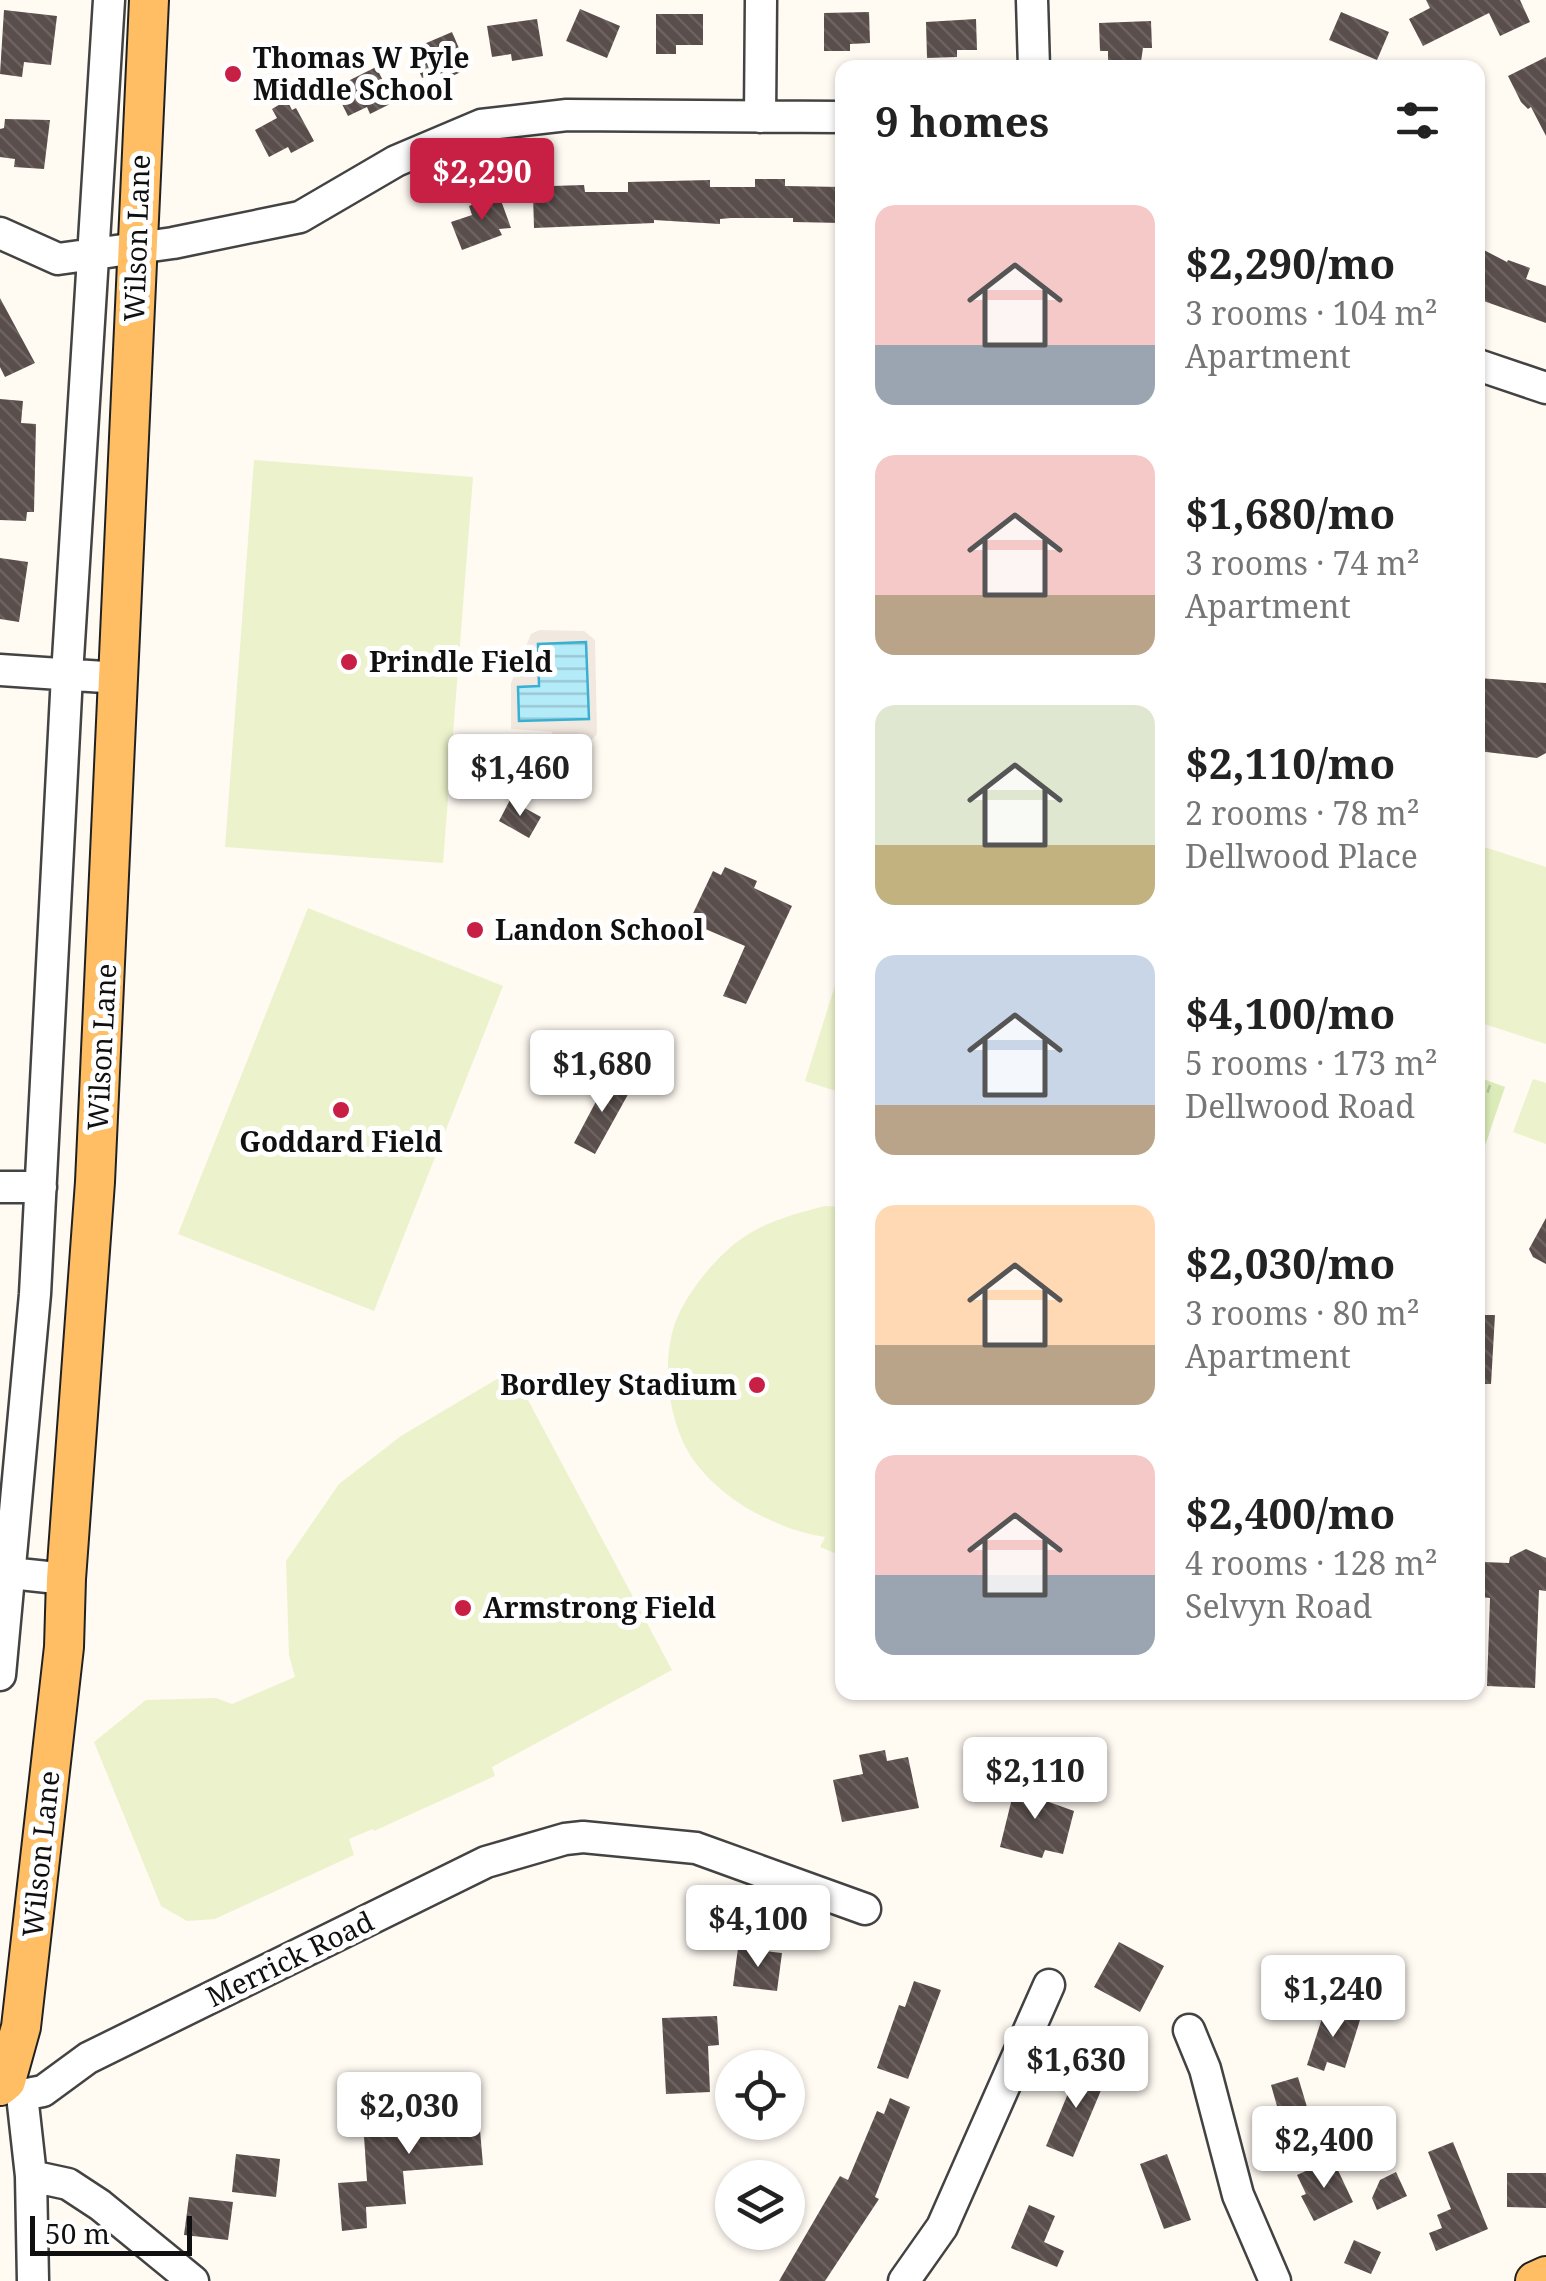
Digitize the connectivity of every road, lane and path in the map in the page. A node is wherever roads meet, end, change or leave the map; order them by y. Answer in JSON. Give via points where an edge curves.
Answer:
{"nodes":[{"id":1,"x":109,"y":0,"type":"edge"},
{"id":2,"x":149,"y":0,"type":"edge"},
{"id":3,"x":761,"y":0,"type":"edge"},
{"id":4,"x":1032,"y":0,"type":"edge"},
{"id":5,"x":1034,"y":60,"type":"edge"},
{"id":6,"x":760,"y":116,"type":"junction"},
{"id":7,"x":835,"y":117,"type":"edge"},
{"id":8,"x":0,"y":233,"type":"edge"},
{"id":9,"x":137,"y":249,"type":"junction"},
{"id":10,"x":93,"y":255,"type":"junction"},
{"id":11,"x":1485,"y":368,"type":"edge"},
{"id":12,"x":1546,"y":388,"type":"edge"},
{"id":13,"x":0,"y":670,"type":"edge"},
{"id":14,"x":67,"y":674,"type":"junction"},
{"id":15,"x":119,"y":678,"type":"junction"},
{"id":16,"x":0,"y":1187,"type":"edge"},
{"id":17,"x":42,"y":1188,"type":"junction"},
{"id":18,"x":4,"y":1572,"type":"edge"},
{"id":19,"x":66,"y":1579,"type":"junction"},
{"id":20,"x":0,"y":1675,"type":"edge"},
{"id":21,"x":865,"y":1909,"type":"dead end"},
{"id":22,"x":1049,"y":1985,"type":"dead end"},
{"id":23,"x":1189,"y":2030,"type":"dead end"},
{"id":24,"x":9,"y":2088,"type":"edge"},
{"id":25,"x":31,"y":2176,"type":"junction"},
{"id":26,"x":1546,"y":2276,"type":"edge"},
{"id":27,"x":34,"y":2281,"type":"edge"},
{"id":28,"x":192,"y":2281,"type":"edge"},
{"id":29,"x":904,"y":2281,"type":"edge"},
{"id":30,"x":1275,"y":2281,"type":"edge"},
{"id":31,"x":1535,"y":2281,"type":"edge"}],
"edges":[{"from":1,"to":10,"type":"street","name":"Wilson Lane"},
{"from":2,"to":9,"type":"main road","name":"Wilson Lane"},
{"from":3,"to":6,"type":"street"},
{"from":4,"to":5,"type":"street"},
{"from":6,"to":7,"type":"street"},
{"from":6,"to":9,"type":"street","via":[[567,115],[481,125],[396,161],[300,217]]},
{"from":8,"to":10,"type":"street","via":[[58,259]]},
{"from":9,"to":10,"type":"street"},
{"from":9,"to":15,"type":"main road","name":"Wilson Lane"},
{"from":10,"to":14,"type":"street","name":"Wilson Lane"},
{"from":11,"to":12,"type":"street"},
{"from":13,"to":14,"type":"street"},
{"from":14,"to":15,"type":"street"},
{"from":14,"to":17,"type":"street","name":"Wilson Lane"},
{"from":15,"to":19,"type":"main road","name":"Wilson Lane","via":[[95,1182]]},
{"from":16,"to":17,"type":"street"},
{"from":17,"to":18,"type":"street","name":"Wilson Lane"},
{"from":18,"to":19,"type":"street"},
{"from":18,"to":20,"type":"street","name":"Wilson Lane"},
{"from":19,"to":24,"type":"main road","name":"Wilson Lane","via":[[64,1648]]},
{"from":21,"to":24,"type":"street","name":"Merrick Road","via":[[696,1848],[566,1839],[486,1862],[88,2058],[42,2091]]},
{"from":22,"to":29,"type":"street","via":[[942,2227]]},
{"from":23,"to":30,"type":"street","via":[[1238,2195]]},
{"from":24,"to":25,"type":"street"},
{"from":25,"to":27,"type":"street"},
{"from":25,"to":28,"type":"street","via":[[68,2184]]},
{"from":26,"to":31,"type":"main road"}]}
